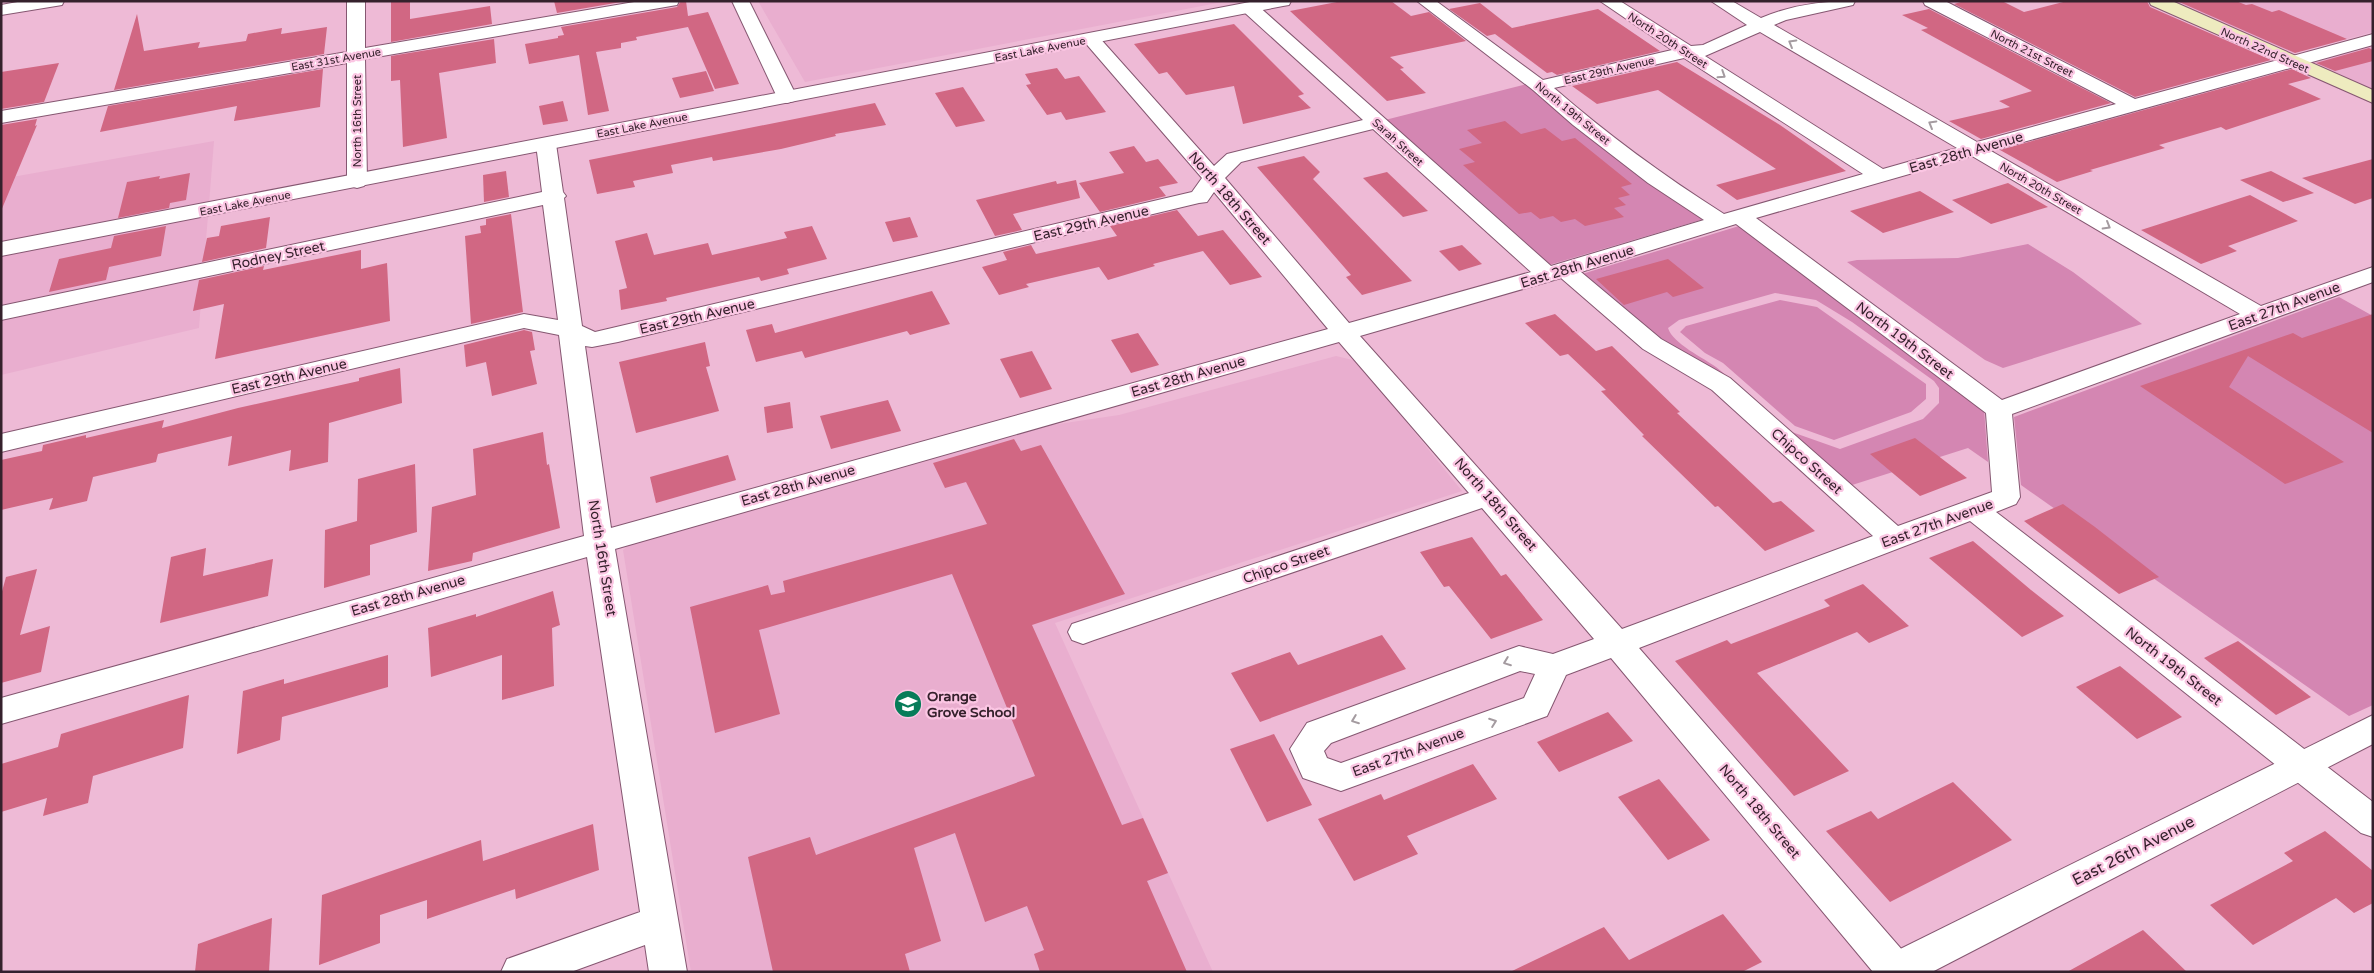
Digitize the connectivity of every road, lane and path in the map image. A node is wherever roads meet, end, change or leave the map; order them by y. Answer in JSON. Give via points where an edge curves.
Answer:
{"nodes":[{"id":1,"x":56,"y":1,"type":"edge"},
{"id":2,"x":356,"y":1,"type":"edge"},
{"id":3,"x":671,"y":1,"type":"edge"},
{"id":4,"x":740,"y":1,"type":"edge"},
{"id":5,"x":1283,"y":1,"type":"edge"},
{"id":6,"x":1425,"y":1,"type":"edge"},
{"id":7,"x":1608,"y":1,"type":"edge"},
{"id":8,"x":1719,"y":1,"type":"edge"},
{"id":9,"x":1847,"y":1,"type":"edge"},
{"id":10,"x":1931,"y":1,"type":"edge"},
{"id":11,"x":2157,"y":1,"type":"edge"},
{"id":12,"x":1250,"y":8,"type":"junction"},
{"id":13,"x":1,"y":10,"type":"edge"},
{"id":14,"x":1761,"y":25,"type":"junction"},
{"id":15,"x":1092,"y":39,"type":"junction"},
{"id":16,"x":2373,"y":39,"type":"edge"},
{"id":17,"x":1686,"y":52,"type":"junction"},
{"id":18,"x":356,"y":55,"type":"junction"},
{"id":19,"x":2290,"y":61,"type":"junction"},
{"id":20,"x":1540,"y":86,"type":"junction"},
{"id":21,"x":787,"y":97,"type":"junction"},
{"id":22,"x":2373,"y":97,"type":"edge"},
{"id":23,"x":2132,"y":105,"type":"junction"},
{"id":24,"x":1,"y":117,"type":"edge"},
{"id":25,"x":1377,"y":122,"type":"junction"},
{"id":26,"x":546,"y":144,"type":"junction"},
{"id":27,"x":1975,"y":149,"type":"junction"},
{"id":28,"x":1880,"y":176,"type":"junction"},
{"id":29,"x":1213,"y":178,"type":"junction"},
{"id":30,"x":357,"y":182,"type":"junction"},
{"id":31,"x":555,"y":196,"type":"junction"},
{"id":32,"x":1731,"y":219,"type":"junction"},
{"id":33,"x":1,"y":249,"type":"edge"},
{"id":34,"x":1556,"y":273,"type":"junction"},
{"id":35,"x":2373,"y":274,"type":"edge"},
{"id":36,"x":1,"y":313,"type":"edge"},
{"id":37,"x":2259,"y":314,"type":"junction"},
{"id":38,"x":570,"y":329,"type":"junction"},
{"id":39,"x":1344,"y":332,"type":"junction"},
{"id":40,"x":1721,"y":384,"type":"joint"},
{"id":41,"x":1999,"y":410,"type":"junction"},
{"id":42,"x":1,"y":443,"type":"edge"},
{"id":43,"x":1489,"y":496,"type":"junction"},
{"id":44,"x":1976,"y":510,"type":"junction"},
{"id":45,"x":1893,"y":538,"type":"junction"},
{"id":46,"x":599,"y":541,"type":"junction"},
{"id":47,"x":1084,"y":632,"type":"dead end"},
{"id":48,"x":1616,"y":642,"type":"junction"},
{"id":49,"x":1554,"y":667,"type":"junction"},
{"id":50,"x":1,"y":711,"type":"edge"},
{"id":51,"x":2373,"y":728,"type":"edge"},
{"id":52,"x":2299,"y":765,"type":"junction"},
{"id":53,"x":2373,"y":822,"type":"edge"},
{"id":54,"x":660,"y":922,"type":"junction"},
{"id":55,"x":1895,"y":971,"type":"edge"},
{"id":56,"x":520,"y":972,"type":"edge"},
{"id":57,"x":668,"y":972,"type":"edge"}],
"edges":[{"from":1,"to":13,"type":"street"},
{"from":2,"to":18,"type":"street","name":"North 16th Street"},
{"from":3,"to":18,"type":"street","name":"East 31st Avenue"},
{"from":4,"to":21,"type":"street"},
{"from":5,"to":12,"type":"street","name":"East Lake Avenue"},
{"from":6,"to":20,"type":"street","name":"North 19th Street"},
{"from":7,"to":17,"type":"street","name":"North 20th Street"},
{"from":8,"to":14,"type":"street","name":"North 20th Street"},
{"from":9,"to":14,"type":"street","name":"East 29th Avenue","via":[[1780,16]]},
{"from":10,"to":23,"type":"street","name":"North 21st Street"},
{"from":11,"to":19,"type":"main road","name":"North 22nd Street"},
{"from":12,"to":15,"type":"street","name":"East Lake Avenue"},
{"from":12,"to":25,"type":"street","name":"Sarah Street"},
{"from":14,"to":17,"type":"street","name":"East 29th Avenue","via":[[1707,50]]},
{"from":27,"to":14,"type":"street","name":"North 20th Street","one_way":true},
{"from":15,"to":21,"type":"street","name":"East Lake Avenue"},
{"from":15,"to":29,"type":"street","name":"North 18th Street"},
{"from":16,"to":19,"type":"street","name":"East 28th Avenue"},
{"from":17,"to":20,"type":"street","name":"East 29th Avenue"},
{"from":17,"to":28,"type":"street","name":"North 20th Street","one_way":true},
{"from":18,"to":24,"type":"street","name":"East 31st Avenue"},
{"from":18,"to":30,"type":"street","name":"North 16th Street"},
{"from":19,"to":22,"type":"main road","name":"North 22nd Street"},
{"from":19,"to":23,"type":"street","name":"East 28th Avenue"},
{"from":20,"to":32,"type":"street","name":"North 19th Street","via":[[1580,122],[1655,179]]},
{"from":21,"to":26,"type":"street","name":"East Lake Avenue"},
{"from":23,"to":27,"type":"street","name":"East 28th Avenue"},
{"from":25,"to":29,"type":"street","name":"East 29th Avenue","via":[[1234,158]]},
{"from":25,"to":34,"type":"street","name":"Sarah Street"},
{"from":26,"to":30,"type":"street","name":"East Lake Avenue"},
{"from":26,"to":31,"type":"street","name":"North 16th Street"},
{"from":27,"to":28,"type":"street","name":"East 28th Avenue"},
{"from":27,"to":37,"type":"street","name":"North 20th Street","one_way":true},
{"from":28,"to":32,"type":"street","name":"East 28th Avenue"},
{"from":29,"to":38,"type":"street","name":"East 29th Avenue","via":[[1199,197],[618,335],[592,340]]},
{"from":29,"to":39,"type":"street","name":"North 18th Street"},
{"from":30,"to":33,"type":"street","name":"East Lake Avenue"},
{"from":31,"to":36,"type":"street","name":"Rodney Street"},
{"from":31,"to":38,"type":"street","name":"North 16th Street"},
{"from":32,"to":34,"type":"street","name":"East 28th Avenue"},
{"from":32,"to":41,"type":"street","name":"North 19th Street"},
{"from":34,"to":39,"type":"street","name":"East 28th Avenue"},
{"from":34,"to":40,"type":"street","name":"Sarah Street","via":[[1652,344]]},
{"from":35,"to":37,"type":"street","name":"East 27th Avenue"},
{"from":37,"to":41,"type":"street","name":"East 27th Avenue"},
{"from":38,"to":42,"type":"street","name":"East 29th Avenue","via":[[524,321]]},
{"from":38,"to":46,"type":"street","name":"North 16th Street"},
{"from":39,"to":43,"type":"street","name":"North 18th Street"},
{"from":39,"to":46,"type":"street","name":"East 28th Avenue"},
{"from":40,"to":45,"type":"street","name":"Chipco Street"},
{"from":41,"to":44,"type":"street","name":"East 27th Avenue","via":[[2006,497]]},
{"from":43,"to":47,"type":"street","name":"Chipco Street"},
{"from":43,"to":48,"type":"street","name":"North 18th Street"},
{"from":44,"to":45,"type":"street","name":"East 27th Avenue"},
{"from":44,"to":52,"type":"street","name":"North 19th Street"},
{"from":45,"to":48,"type":"street","name":"East 27th Avenue"},
{"from":46,"to":50,"type":"street","name":"East 28th Avenue"},
{"from":46,"to":54,"type":"street","name":"North 16th Street"},
{"from":48,"to":49,"type":"street","name":"East 27th Avenue"},
{"from":48,"to":55,"type":"street","name":"North 18th Street"},
{"from":49,"to":49,"type":"street","name":"East 27th Avenue","one_way":true,"via":[[1519,658],[1319,733],[1307,749],[1316,768],[1341,776],[1536,707]]},
{"from":51,"to":52,"type":"street","name":"East 26th Avenue"},
{"from":52,"to":53,"type":"street","name":"North 19th Street"},
{"from":52,"to":55,"type":"street","name":"East 26th Avenue"},
{"from":54,"to":56,"type":"street"},
{"from":54,"to":57,"type":"street","name":"North 16th Street"}]}
